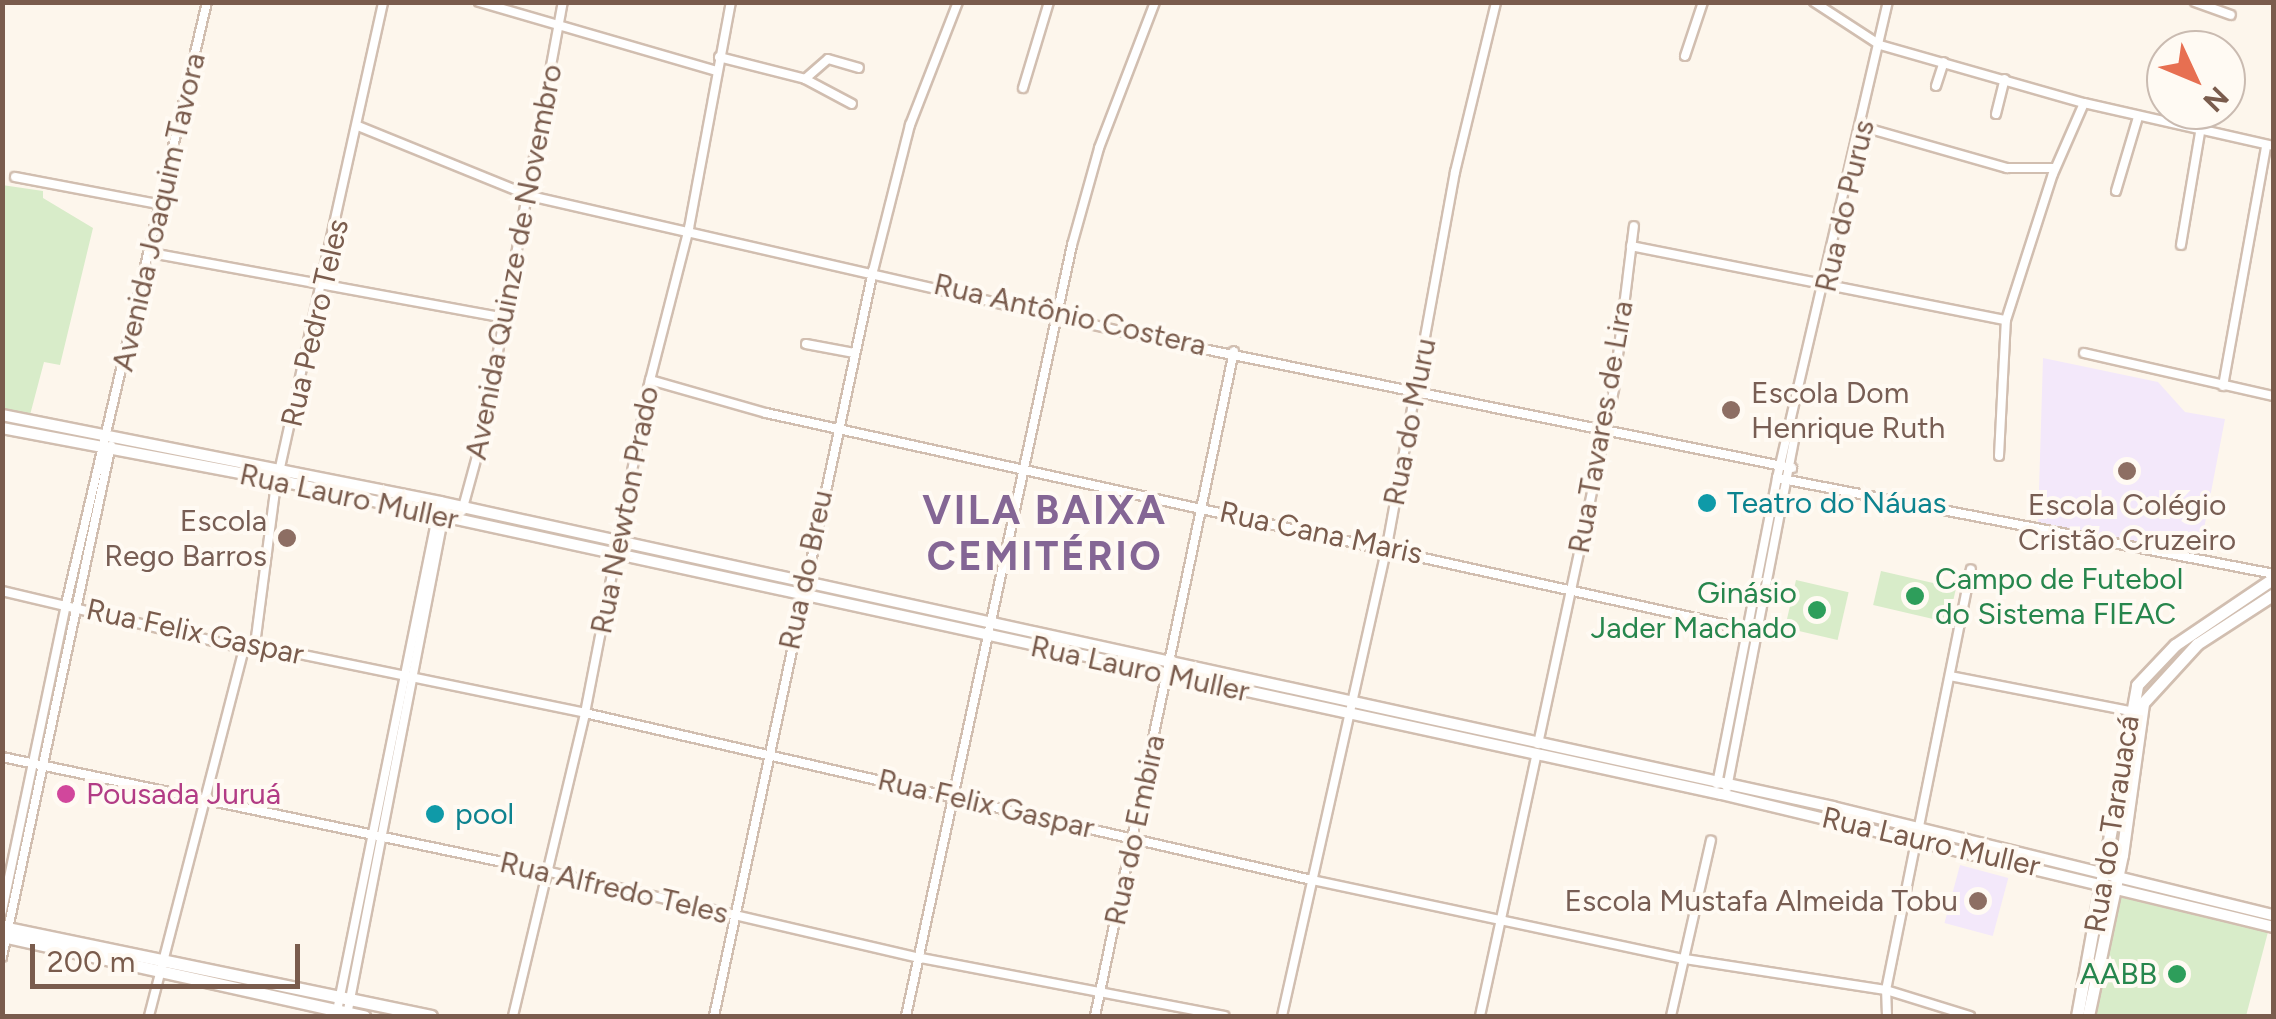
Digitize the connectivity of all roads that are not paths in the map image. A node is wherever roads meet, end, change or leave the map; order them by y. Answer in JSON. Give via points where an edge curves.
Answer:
{"nodes":[{"id":1,"x":206,"y":2,"type":"edge"},
{"id":2,"x":383,"y":2,"type":"edge"},
{"id":3,"x":478,"y":2,"type":"edge"},
{"id":4,"x":563,"y":2,"type":"edge"},
{"id":5,"x":731,"y":2,"type":"edge"},
{"id":6,"x":958,"y":2,"type":"edge"},
{"id":7,"x":1049,"y":2,"type":"edge"},
{"id":8,"x":1155,"y":2,"type":"edge"},
{"id":9,"x":1496,"y":2,"type":"edge"},
{"id":10,"x":1703,"y":2,"type":"edge"},
{"id":11,"x":1814,"y":2,"type":"edge"},
{"id":12,"x":1888,"y":2,"type":"edge"},
{"id":13,"x":2195,"y":2,"type":"edge"},
{"id":14,"x":2231,"y":15,"type":"dead end"},
{"id":15,"x":558,"y":30,"type":"junction"},
{"id":16,"x":1880,"y":45,"type":"junction"},
{"id":17,"x":1684,"y":56,"type":"dead end"},
{"id":18,"x":719,"y":57,"type":"junction"},
{"id":19,"x":1944,"y":62,"type":"junction"},
{"id":20,"x":859,"y":68,"type":"dead end"},
{"id":21,"x":716,"y":71,"type":"junction"},
{"id":22,"x":805,"y":79,"type":"junction"},
{"id":23,"x":2005,"y":79,"type":"junction"},
{"id":24,"x":1936,"y":86,"type":"dead end"},
{"id":25,"x":1023,"y":88,"type":"dead end"},
{"id":26,"x":2084,"y":103,"type":"junction"},
{"id":27,"x":852,"y":104,"type":"dead end"},
{"id":28,"x":1996,"y":114,"type":"dead end"},
{"id":29,"x":2138,"y":117,"type":"junction"},
{"id":30,"x":358,"y":126,"type":"junction"},
{"id":31,"x":1863,"y":127,"type":"junction"},
{"id":32,"x":2200,"y":133,"type":"junction"},
{"id":33,"x":2270,"y":146,"type":"edge"},
{"id":34,"x":2056,"y":168,"type":"junction"},
{"id":35,"x":15,"y":177,"type":"dead end"},
{"id":36,"x":2116,"y":191,"type":"dead end"},
{"id":37,"x":530,"y":196,"type":"junction"},
{"id":38,"x":158,"y":204,"type":"junction"},
{"id":39,"x":1634,"y":226,"type":"dead end"},
{"id":40,"x":689,"y":228,"type":"junction"},
{"id":41,"x":2181,"y":244,"type":"dead end"},
{"id":42,"x":1631,"y":246,"type":"junction"},
{"id":43,"x":151,"y":253,"type":"junction"},
{"id":44,"x":873,"y":271,"type":"junction"},
{"id":45,"x":1828,"y":283,"type":"junction"},
{"id":46,"x":324,"y":285,"type":"junction"},
{"id":47,"x":1056,"y":312,"type":"junction"},
{"id":48,"x":504,"y":318,"type":"junction"},
{"id":49,"x":2006,"y":320,"type":"junction"},
{"id":50,"x":806,"y":344,"type":"dead end"},
{"id":51,"x":1234,"y":350,"type":"junction"},
{"id":52,"x":854,"y":353,"type":"junction"},
{"id":53,"x":2084,"y":353,"type":"dead end"},
{"id":54,"x":650,"y":380,"type":"junction"},
{"id":55,"x":2223,"y":386,"type":"junction"},
{"id":56,"x":1416,"y":387,"type":"junction"},
{"id":57,"x":2274,"y":396,"type":"edge"},
{"id":58,"x":1798,"y":409,"type":"junction"},
{"id":59,"x":2,"y":415,"type":"edge"},
{"id":60,"x":1605,"y":425,"type":"junction"},
{"id":61,"x":838,"y":426,"type":"junction"},
{"id":62,"x":2,"y":428,"type":"edge"},
{"id":63,"x":109,"y":436,"type":"junction"},
{"id":64,"x":106,"y":448,"type":"junction"},
{"id":65,"x":1999,"y":456,"type":"dead end"},
{"id":66,"x":1782,"y":465,"type":"junction"},
{"id":67,"x":1023,"y":468,"type":"junction"},
{"id":68,"x":1792,"y":468,"type":"junction"},
{"id":69,"x":279,"y":474,"type":"junction"},
{"id":70,"x":1777,"y":478,"type":"junction"},
{"id":71,"x":1791,"y":481,"type":"junction"},
{"id":72,"x":1200,"y":507,"type":"junction"},
{"id":73,"x":441,"y":510,"type":"junction"},
{"id":74,"x":461,"y":514,"type":"junction"},
{"id":75,"x":1387,"y":546,"type":"junction"},
{"id":76,"x":618,"y":549,"type":"junction"},
{"id":77,"x":1971,"y":570,"type":"dead end"},
{"id":78,"x":2272,"y":583,"type":"edge"},
{"id":79,"x":1570,"y":589,"type":"junction"},
{"id":80,"x":801,"y":590,"type":"junction"},
{"id":81,"x":2,"y":591,"type":"edge"},
{"id":82,"x":70,"y":604,"type":"junction"},
{"id":83,"x":986,"y":629,"type":"junction"},
{"id":84,"x":1747,"y":629,"type":"junction"},
{"id":85,"x":1759,"y":632,"type":"junction"},
{"id":86,"x":255,"y":645,"type":"junction"},
{"id":87,"x":244,"y":648,"type":"junction"},
{"id":88,"x":1168,"y":669,"type":"junction"},
{"id":89,"x":1950,"y":676,"type":"junction"},
{"id":90,"x":405,"y":677,"type":"junction"},
{"id":91,"x":1349,"y":709,"type":"junction"},
{"id":92,"x":2135,"y":712,"type":"junction"},
{"id":93,"x":585,"y":714,"type":"junction"},
{"id":94,"x":1537,"y":750,"type":"junction"},
{"id":95,"x":768,"y":756,"type":"junction"},
{"id":96,"x":2,"y":757,"type":"edge"},
{"id":97,"x":36,"y":765,"type":"junction"},
{"id":98,"x":1722,"y":789,"type":"junction"},
{"id":99,"x":953,"y":796,"type":"junction"},
{"id":100,"x":204,"y":802,"type":"junction"},
{"id":101,"x":1920,"y":833,"type":"junction"},
{"id":102,"x":1134,"y":837,"type":"junction"},
{"id":103,"x":376,"y":838,"type":"junction"},
{"id":104,"x":1711,"y":840,"type":"dead end"},
{"id":105,"x":550,"y":872,"type":"junction"},
{"id":106,"x":2111,"y":878,"type":"junction"},
{"id":107,"x":1312,"y":880,"type":"junction"},
{"id":108,"x":2,"y":912,"type":"edge"},
{"id":109,"x":2274,"y":915,"type":"edge"},
{"id":110,"x":740,"y":916,"type":"junction"},
{"id":111,"x":1499,"y":918,"type":"junction"},
{"id":112,"x":2274,"y":928,"type":"edge"},
{"id":113,"x":6,"y":932,"type":"edge"},
{"id":114,"x":2,"y":957,"type":"edge"},
{"id":115,"x":920,"y":958,"type":"junction"},
{"id":116,"x":1685,"y":958,"type":"junction"},
{"id":117,"x":159,"y":968,"type":"junction"},
{"id":118,"x":1102,"y":990,"type":"junction"},
{"id":119,"x":1886,"y":990,"type":"junction"},
{"id":120,"x":342,"y":1010,"type":"edge"},
{"id":121,"x":149,"y":1016,"type":"edge"},
{"id":122,"x":364,"y":1016,"type":"edge"},
{"id":123,"x":430,"y":1016,"type":"edge"},
{"id":124,"x":513,"y":1016,"type":"edge"},
{"id":125,"x":714,"y":1016,"type":"edge"},
{"id":126,"x":906,"y":1016,"type":"edge"},
{"id":127,"x":1096,"y":1016,"type":"edge"},
{"id":128,"x":1225,"y":1016,"type":"edge"},
{"id":129,"x":1282,"y":1016,"type":"edge"},
{"id":130,"x":1480,"y":1016,"type":"edge"},
{"id":131,"x":1672,"y":1016,"type":"edge"},
{"id":132,"x":1887,"y":1016,"type":"edge"},
{"id":133,"x":1970,"y":1016,"type":"edge"},
{"id":134,"x":2077,"y":1016,"type":"edge"},
{"id":135,"x":2088,"y":1016,"type":"edge"}],
"edges":[{"from":1,"to":38,"type":"street","name":"Avenida Joaquim Tavora"},
{"from":2,"to":30,"type":"street","name":"Rua Pedro Teles"},
{"from":3,"to":15,"type":"street"},
{"from":4,"to":15,"type":"street","name":"Avenida Quinze de Novembro"},
{"from":5,"to":18,"type":"street","name":"Rua Newton Prado"},
{"from":6,"to":44,"type":"street","name":"Rua do Breu","via":[[910,125]]},
{"from":7,"to":25,"type":"street"},
{"from":8,"to":47,"type":"street","via":[[1099,148]]},
{"from":9,"to":56,"type":"street","name":"Rua do Muru","via":[[1455,172]]},
{"from":10,"to":17,"type":"street"},
{"from":11,"to":16,"type":"street"},
{"from":12,"to":16,"type":"street","name":"Rua do Purus"},
{"from":13,"to":14,"type":"street"},
{"from":15,"to":21,"type":"street"},
{"from":15,"to":37,"type":"street","name":"Avenida Quinze de Novembro"},
{"from":16,"to":19,"type":"street"},
{"from":16,"to":31,"type":"street","name":"Rua do Purus"},
{"from":18,"to":21,"type":"street","name":"Rua Newton Prado"},
{"from":18,"to":22,"type":"street"},
{"from":19,"to":23,"type":"street"},
{"from":19,"to":24,"type":"street"},
{"from":20,"to":22,"type":"street","via":[[828,59]]},
{"from":21,"to":40,"type":"street","name":"Rua Newton Prado"},
{"from":22,"to":27,"type":"street"},
{"from":23,"to":26,"type":"street"},
{"from":23,"to":28,"type":"street"},
{"from":26,"to":29,"type":"street"},
{"from":26,"to":34,"type":"street"},
{"from":29,"to":32,"type":"street"},
{"from":29,"to":36,"type":"street"},
{"from":30,"to":37,"type":"street","name":"Rua Antônio Costera"},
{"from":30,"to":46,"type":"street","name":"Rua Pedro Teles"},
{"from":31,"to":34,"type":"street","via":[[2008,168]]},
{"from":31,"to":45,"type":"street","name":"Rua do Purus"},
{"from":32,"to":33,"type":"street"},
{"from":32,"to":41,"type":"street"},
{"from":33,"to":55,"type":"street"},
{"from":34,"to":49,"type":"street"},
{"from":35,"to":38,"type":"street"},
{"from":37,"to":40,"type":"street","name":"Rua Antônio Costera"},
{"from":37,"to":48,"type":"street","name":"Avenida Quinze de Novembro"},
{"from":38,"to":43,"type":"street","name":"Avenida Joaquim Tavora"},
{"from":39,"to":42,"type":"street","name":"Rua Tavares de Lira"},
{"from":40,"to":44,"type":"street","name":"Rua Antônio Costera"},
{"from":40,"to":54,"type":"street","name":"Rua Newton Prado"},
{"from":42,"to":45,"type":"street"},
{"from":42,"to":60,"type":"street","name":"Rua Tavares de Lira"},
{"from":43,"to":46,"type":"street"},
{"from":43,"to":63,"type":"street","name":"Avenida Joaquim Tavora"},
{"from":44,"to":47,"type":"street","name":"Rua Antônio Costera"},
{"from":44,"to":52,"type":"street","name":"Rua do Breu"},
{"from":45,"to":49,"type":"street"},
{"from":45,"to":58,"type":"street","name":"Rua do Purus"},
{"from":46,"to":48,"type":"street"},
{"from":46,"to":69,"type":"street","name":"Rua Pedro Teles"},
{"from":47,"to":51,"type":"street","name":"Rua Antônio Costera","via":[[1159,340]]},
{"from":47,"to":67,"type":"street"},
{"from":48,"to":74,"type":"street","name":"Avenida Quinze de Novembro"},
{"from":49,"to":65,"type":"street"},
{"from":50,"to":52,"type":"street"},
{"from":51,"to":56,"type":"street","name":"Rua Antônio Costera"},
{"from":51,"to":72,"type":"street","name":"Rua do Embira"},
{"from":52,"to":61,"type":"street","name":"Rua do Breu"},
{"from":53,"to":55,"type":"street"},
{"from":54,"to":61,"type":"street","name":"Rua Cana Maris"},
{"from":54,"to":76,"type":"street","name":"Rua Newton Prado"},
{"from":55,"to":57,"type":"street"},
{"from":56,"to":60,"type":"street","name":"Rua Antônio Costera"},
{"from":56,"to":75,"type":"street","name":"Rua do Muru"},
{"from":58,"to":66,"type":"street","name":"Rua do Purus"},
{"from":58,"to":68,"type":"street","name":"Rua do Purus"},
{"from":59,"to":63,"type":"street","name":"Rua Lauro Muller"},
{"from":60,"to":66,"type":"street","name":"Rua Antônio Costera"},
{"from":60,"to":79,"type":"street","name":"Rua Tavares de Lira"},
{"from":61,"to":67,"type":"street","name":"Rua Cana Maris"},
{"from":61,"to":80,"type":"street","name":"Rua do Breu"},
{"from":62,"to":64,"type":"street","name":"Rua Lauro Muller"},
{"from":63,"to":64,"type":"street","name":"Avenida Joaquim Tavora"},
{"from":63,"to":69,"type":"street","name":"Rua Lauro Muller"},
{"from":64,"to":69,"type":"street","name":"Rua Lauro Muller"},
{"from":64,"to":82,"type":"street","name":"Avenida Joaquim Tavora"},
{"from":66,"to":68,"type":"street","name":"Rua Antônio Costera"},
{"from":66,"to":70,"type":"street","name":"Rua do Purus"},
{"from":67,"to":72,"type":"street","name":"Rua Cana Maris"},
{"from":67,"to":83,"type":"street"},
{"from":68,"to":71,"type":"street","name":"Rua do Purus"},
{"from":69,"to":73,"type":"street","name":"Rua Lauro Muller"},
{"from":69,"to":86,"type":"street","name":"Rua Pedro Teles"},
{"from":70,"to":71,"type":"street"},
{"from":70,"to":84,"type":"street","name":"Rua do Purus"},
{"from":71,"to":78,"type":"street","via":[[2254,574]]},
{"from":71,"to":85,"type":"street","name":"Rua do Purus"},
{"from":72,"to":75,"type":"street","name":"Rua Cana Maris"},
{"from":72,"to":88,"type":"street","name":"Rua do Embira"},
{"from":73,"to":74,"type":"street","name":"Rua Lauro Muller"},
{"from":73,"to":90,"type":"street"},
{"from":74,"to":76,"type":"street","name":"Rua Lauro Muller"},
{"from":75,"to":79,"type":"street","name":"Rua Cana Maris"},
{"from":75,"to":91,"type":"street","name":"Rua do Muru"},
{"from":76,"to":80,"type":"street","name":"Rua Lauro Muller"},
{"from":76,"to":93,"type":"street","name":"Rua Newton Prado"},
{"from":77,"to":89,"type":"street"},
{"from":78,"to":92,"type":"main road","name":"Rua do Tarauacá","via":[[2166,670]]},
{"from":79,"to":84,"type":"street","name":"Rua Cana Maris"},
{"from":79,"to":94,"type":"street","name":"Rua Tavares de Lira"},
{"from":80,"to":83,"type":"street","name":"Rua Lauro Muller"},
{"from":80,"to":95,"type":"street","name":"Rua do Breu"},
{"from":81,"to":82,"type":"street","name":"Rua Felix Gaspar"},
{"from":82,"to":87,"type":"street","name":"Rua Felix Gaspar"},
{"from":82,"to":97,"type":"street","name":"Avenida Joaquim Tavora"},
{"from":83,"to":88,"type":"street","name":"Rua Lauro Muller"},
{"from":83,"to":99,"type":"street"},
{"from":84,"to":85,"type":"street","name":"Rua Cana Maris"},
{"from":84,"to":98,"type":"street","name":"Rua do Purus"},
{"from":85,"to":98,"type":"street","name":"Rua do Purus"},
{"from":86,"to":87,"type":"street","name":"Rua Felix Gaspar"},
{"from":86,"to":90,"type":"street","name":"Rua Felix Gaspar"},
{"from":87,"to":100,"type":"street"},
{"from":88,"to":91,"type":"street","name":"Rua Lauro Muller"},
{"from":88,"to":102,"type":"street","name":"Rua do Embira"},
{"from":89,"to":92,"type":"street"},
{"from":89,"to":101,"type":"street"},
{"from":90,"to":93,"type":"street","name":"Rua Felix Gaspar"},
{"from":90,"to":103,"type":"street"},
{"from":91,"to":94,"type":"street","name":"Rua Lauro Muller"},
{"from":91,"to":107,"type":"street","name":"Rua do Muru"},
{"from":92,"to":106,"type":"main road","name":"Rua do Tarauacá"},
{"from":93,"to":95,"type":"street","name":"Rua Felix Gaspar"},
{"from":93,"to":105,"type":"street","name":"Rua Newton Prado"},
{"from":94,"to":98,"type":"street","name":"Rua Lauro Muller"},
{"from":94,"to":111,"type":"street","name":"Rua Tavares de Lira"},
{"from":95,"to":99,"type":"street","name":"Rua Felix Gaspar"},
{"from":95,"to":110,"type":"street","name":"Rua do Breu"},
{"from":96,"to":97,"type":"street","name":"Rua Alfredo Teles"},
{"from":97,"to":100,"type":"street","name":"Rua Alfredo Teles"},
{"from":97,"to":108,"type":"street","name":"Avenida Joaquim Tavora"},
{"from":97,"to":113,"type":"street","name":"Avenida Joaquim Tavora"},
{"from":98,"to":101,"type":"street","name":"Rua Lauro Muller"},
{"from":99,"to":102,"type":"street","name":"Rua Felix Gaspar"},
{"from":99,"to":115,"type":"street"},
{"from":100,"to":103,"type":"street","name":"Rua Alfredo Teles"},
{"from":100,"to":117,"type":"street"},
{"from":101,"to":106,"type":"street","name":"Rua Lauro Muller"},
{"from":101,"to":119,"type":"street"},
{"from":102,"to":107,"type":"street","name":"Rua Felix Gaspar"},
{"from":102,"to":118,"type":"street","name":"Rua do Embira"},
{"from":103,"to":105,"type":"street","name":"Rua Alfredo Teles"},
{"from":103,"to":120,"type":"street"},
{"from":104,"to":116,"type":"street"},
{"from":105,"to":110,"type":"street","name":"Rua Alfredo Teles"},
{"from":105,"to":124,"type":"street","name":"Rua Newton Prado"},
{"from":106,"to":109,"type":"street","name":"Rua Lauro Muller"},
{"from":106,"to":112,"type":"street","name":"Rua Lauro Muller"},
{"from":106,"to":134,"type":"main road","name":"Rua do Tarauacá"},
{"from":106,"to":135,"type":"main road","name":"Rua do Tarauacá"},
{"from":107,"to":111,"type":"street","name":"Rua Felix Gaspar"},
{"from":107,"to":129,"type":"street","name":"Rua do Muru"},
{"from":110,"to":115,"type":"street","name":"Rua Alfredo Teles"},
{"from":110,"to":125,"type":"street","name":"Rua do Breu"},
{"from":111,"to":116,"type":"street","name":"Rua Felix Gaspar"},
{"from":111,"to":130,"type":"street","name":"Rua Tavares de Lira"},
{"from":113,"to":114,"type":"street","name":"Avenida Joaquim Tavora"},
{"from":113,"to":117,"type":"main road"},
{"from":115,"to":118,"type":"street","name":"Rua Alfredo Teles"},
{"from":115,"to":126,"type":"street"},
{"from":116,"to":119,"type":"street","name":"Rua Felix Gaspar"},
{"from":116,"to":131,"type":"street"},
{"from":117,"to":120,"type":"main road"},
{"from":117,"to":121,"type":"street"},
{"from":118,"to":127,"type":"street","name":"Rua do Embira"},
{"from":118,"to":128,"type":"street","name":"Rua Alfredo Teles"},
{"from":119,"to":132,"type":"street"},
{"from":119,"to":133,"type":"street","name":"Rua Felix Gaspar"},
{"from":120,"to":122,"type":"main road"},
{"from":120,"to":123,"type":"main road"}]}
